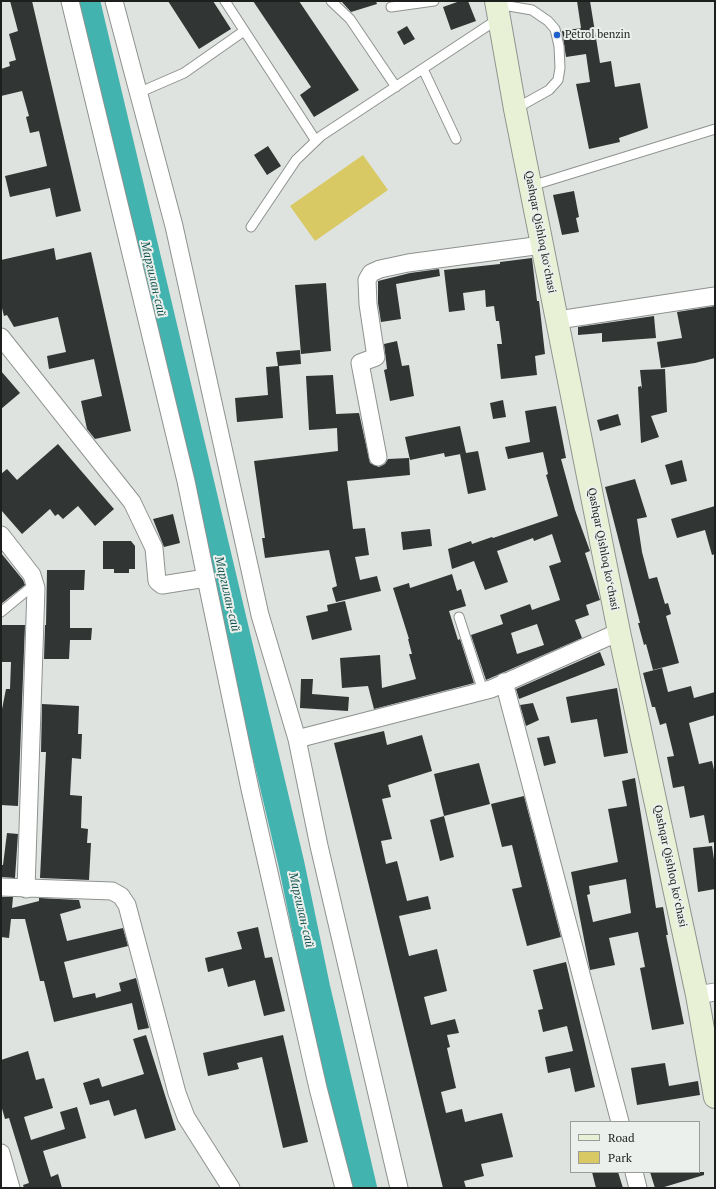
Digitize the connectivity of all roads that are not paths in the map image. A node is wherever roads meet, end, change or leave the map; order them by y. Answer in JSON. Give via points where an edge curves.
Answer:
{"nodes":[{"id":1,"x":70,"y":1,"type":"edge"},
{"id":2,"x":114,"y":1,"type":"edge"},
{"id":3,"x":226,"y":1,"type":"edge"},
{"id":4,"x":331,"y":1,"type":"edge"},
{"id":5,"x":434,"y":1,"type":"edge"},
{"id":6,"x":391,"y":7,"type":"dead end"},
{"id":7,"x":497,"y":8,"type":"edge"},
{"id":8,"x":244,"y":31,"type":"junction"},
{"id":9,"x":423,"y":69,"type":"junction"},
{"id":10,"x":396,"y":87,"type":"junction"},
{"id":11,"x":138,"y":93,"type":"junction"},
{"id":12,"x":515,"y":109,"type":"junction"},
{"id":13,"x":715,"y":129,"type":"edge"},
{"id":14,"x":456,"y":139,"type":"dead end"},
{"id":15,"x":316,"y":141,"type":"junction"},
{"id":16,"x":531,"y":186,"type":"junction"},
{"id":17,"x":251,"y":227,"type":"dead end"},
{"id":18,"x":542,"y":245,"type":"junction"},
{"id":19,"x":715,"y":296,"type":"edge"},
{"id":20,"x":558,"y":320,"type":"junction"},
{"id":21,"x":1,"y":337,"type":"edge"},
{"id":22,"x":378,"y":457,"type":"dead end"},
{"id":23,"x":1,"y":535,"type":"edge"},
{"id":24,"x":206,"y":578,"type":"junction"},
{"id":25,"x":35,"y":584,"type":"junction"},
{"id":26,"x":1,"y":612,"type":"edge"},
{"id":27,"x":459,"y":617,"type":"dead end"},
{"id":28,"x":619,"y":632,"type":"junction"},
{"id":29,"x":504,"y":682,"type":"junction"},
{"id":30,"x":483,"y":691,"type":"junction"},
{"id":31,"x":297,"y":739,"type":"junction"},
{"id":32,"x":1,"y":887,"type":"edge"},
{"id":33,"x":26,"y":889,"type":"junction"},
{"id":34,"x":706,"y":994,"type":"edge"},
{"id":35,"x":715,"y":1097,"type":"edge"},
{"id":36,"x":620,"y":1121,"type":"edge"},
{"id":37,"x":1,"y":1153,"type":"edge"},
{"id":38,"x":634,"y":1173,"type":"edge"},
{"id":39,"x":11,"y":1188,"type":"edge"},
{"id":40,"x":231,"y":1188,"type":"edge"},
{"id":41,"x":344,"y":1188,"type":"edge"},
{"id":42,"x":399,"y":1188,"type":"edge"},
{"id":43,"x":638,"y":1188,"type":"edge"}],
"edges":[{"from":1,"to":24,"type":"street","via":[[186,481]]},
{"from":2,"to":11,"type":"street"},
{"from":3,"to":8,"type":"lane"},
{"from":4,"to":10,"type":"lane","via":[[350,19]]},
{"from":5,"to":6,"type":"lane"},
{"from":7,"to":9,"type":"lane"},
{"from":7,"to":12,"type":"main road","name":"Qashqar Qishloq koʻchasi"},
{"from":7,"to":12,"type":"lane","via":[[532,10],[555,29],[559,46],[558,80],[549,90]]},
{"from":8,"to":11,"type":"lane","via":[[184,73]]},
{"from":8,"to":15,"type":"lane"},
{"from":9,"to":10,"type":"lane"},
{"from":9,"to":14,"type":"lane"},
{"from":10,"to":15,"type":"lane"},
{"from":11,"to":31,"type":"street","via":[[174,226],[260,615]]},
{"from":12,"to":16,"type":"main road","name":"Qashqar Qishloq koʻchasi"},
{"from":13,"to":16,"type":"lane"},
{"from":15,"to":17,"type":"lane","via":[[296,160]]},
{"from":16,"to":18,"type":"main road","name":"Qashqar Qishloq koʻchasi"},
{"from":18,"to":20,"type":"main road","name":"Qashqar Qishloq koʻchasi"},
{"from":18,"to":22,"type":"street","via":[[408,263],[371,273],[367,280],[368,304],[376,357],[360,363]]},
{"from":19,"to":20,"type":"street"},
{"from":20,"to":28,"type":"main road","name":"Qashqar Qishloq koʻchasi"},
{"from":21,"to":24,"type":"street","via":[[132,502],[154,548],[156,581],[162,585]]},
{"from":23,"to":25,"type":"street","via":[[32,574]]},
{"from":24,"to":41,"type":"street","via":[[318,1088]]},
{"from":25,"to":26,"type":"lane"},
{"from":25,"to":33,"type":"street"},
{"from":27,"to":30,"type":"lane"},
{"from":28,"to":29,"type":"street"},
{"from":28,"to":34,"type":"main road","name":"Qashqar Qishloq koʻchasi"},
{"from":29,"to":30,"type":"street"},
{"from":29,"to":36,"type":"street"},
{"from":30,"to":31,"type":"street"},
{"from":31,"to":42,"type":"street","via":[[319,846]]},
{"from":32,"to":33,"type":"street"},
{"from":33,"to":40,"type":"street","via":[[112,891],[121,896],[127,905],[186,1118]]},
{"from":34,"to":35,"type":"main road","name":"Qashqar Qishloq koʻchasi"},
{"from":37,"to":39,"type":"street"},
{"from":38,"to":43,"type":"street"}]}
